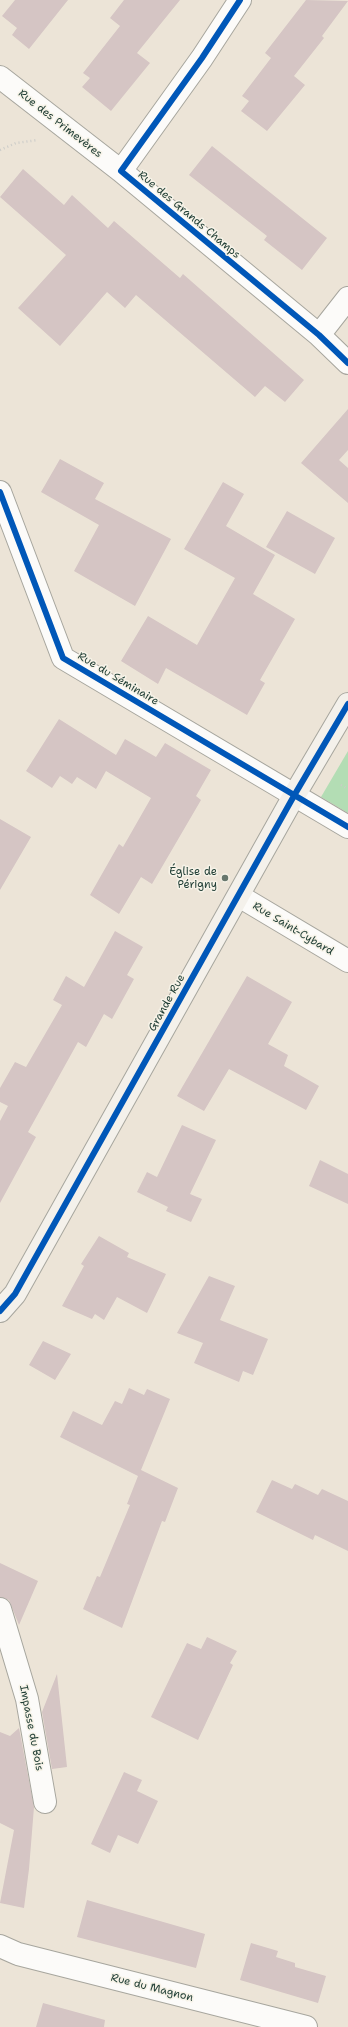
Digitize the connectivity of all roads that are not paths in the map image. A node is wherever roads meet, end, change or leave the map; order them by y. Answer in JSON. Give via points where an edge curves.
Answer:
{"nodes":[{"id":1,"x":240,"y":0,"type":"edge"},
{"id":2,"x":0,"y":77,"type":"edge"},
{"id":3,"x":121,"y":171,"type":"junction"},
{"id":4,"x":348,"y":298,"type":"edge"},
{"id":5,"x":319,"y":335,"type":"junction"},
{"id":6,"x":348,"y":363,"type":"edge"},
{"id":7,"x":0,"y":492,"type":"edge"},
{"id":8,"x":348,"y":704,"type":"edge"},
{"id":9,"x":295,"y":794,"type":"junction"},
{"id":10,"x":348,"y":827,"type":"edge"},
{"id":11,"x":238,"y":896,"type":"junction"},
{"id":12,"x":348,"y":961,"type":"edge"},
{"id":13,"x":0,"y":1311,"type":"edge"},
{"id":14,"x":0,"y":1609,"type":"edge"},
{"id":15,"x":45,"y":1802,"type":"dead end"},
{"id":16,"x":0,"y":1946,"type":"edge"},
{"id":17,"x":306,"y":2027,"type":"edge"}],
"edges":[{"from":1,"to":3,"type":"street","name":"Rue des Grands Champs"},
{"from":2,"to":3,"type":"street","name":"Rue des Primevères"},
{"from":3,"to":5,"type":"street","name":"Rue des Grands Champs"},
{"from":4,"to":5,"type":"street"},
{"from":5,"to":6,"type":"street","name":"Rue des Grands Champs"},
{"from":7,"to":9,"type":"street","name":"Rue du Séminaire","via":[[63,658]]},
{"from":8,"to":9,"type":"street","name":"Grande Rue"},
{"from":9,"to":10,"type":"street","name":"Rue du Séminaire"},
{"from":9,"to":11,"type":"street","name":"Grande Rue"},
{"from":11,"to":12,"type":"street","name":"Rue Saint-Cybard"},
{"from":11,"to":13,"type":"street","name":"Grande Rue","via":[[15,1294]]},
{"from":14,"to":15,"type":"street","name":"Impasse du Bois","via":[[27,1699]]},
{"from":16,"to":17,"type":"street","name":"Rue du Magnon","via":[[18,1954]]}]}
